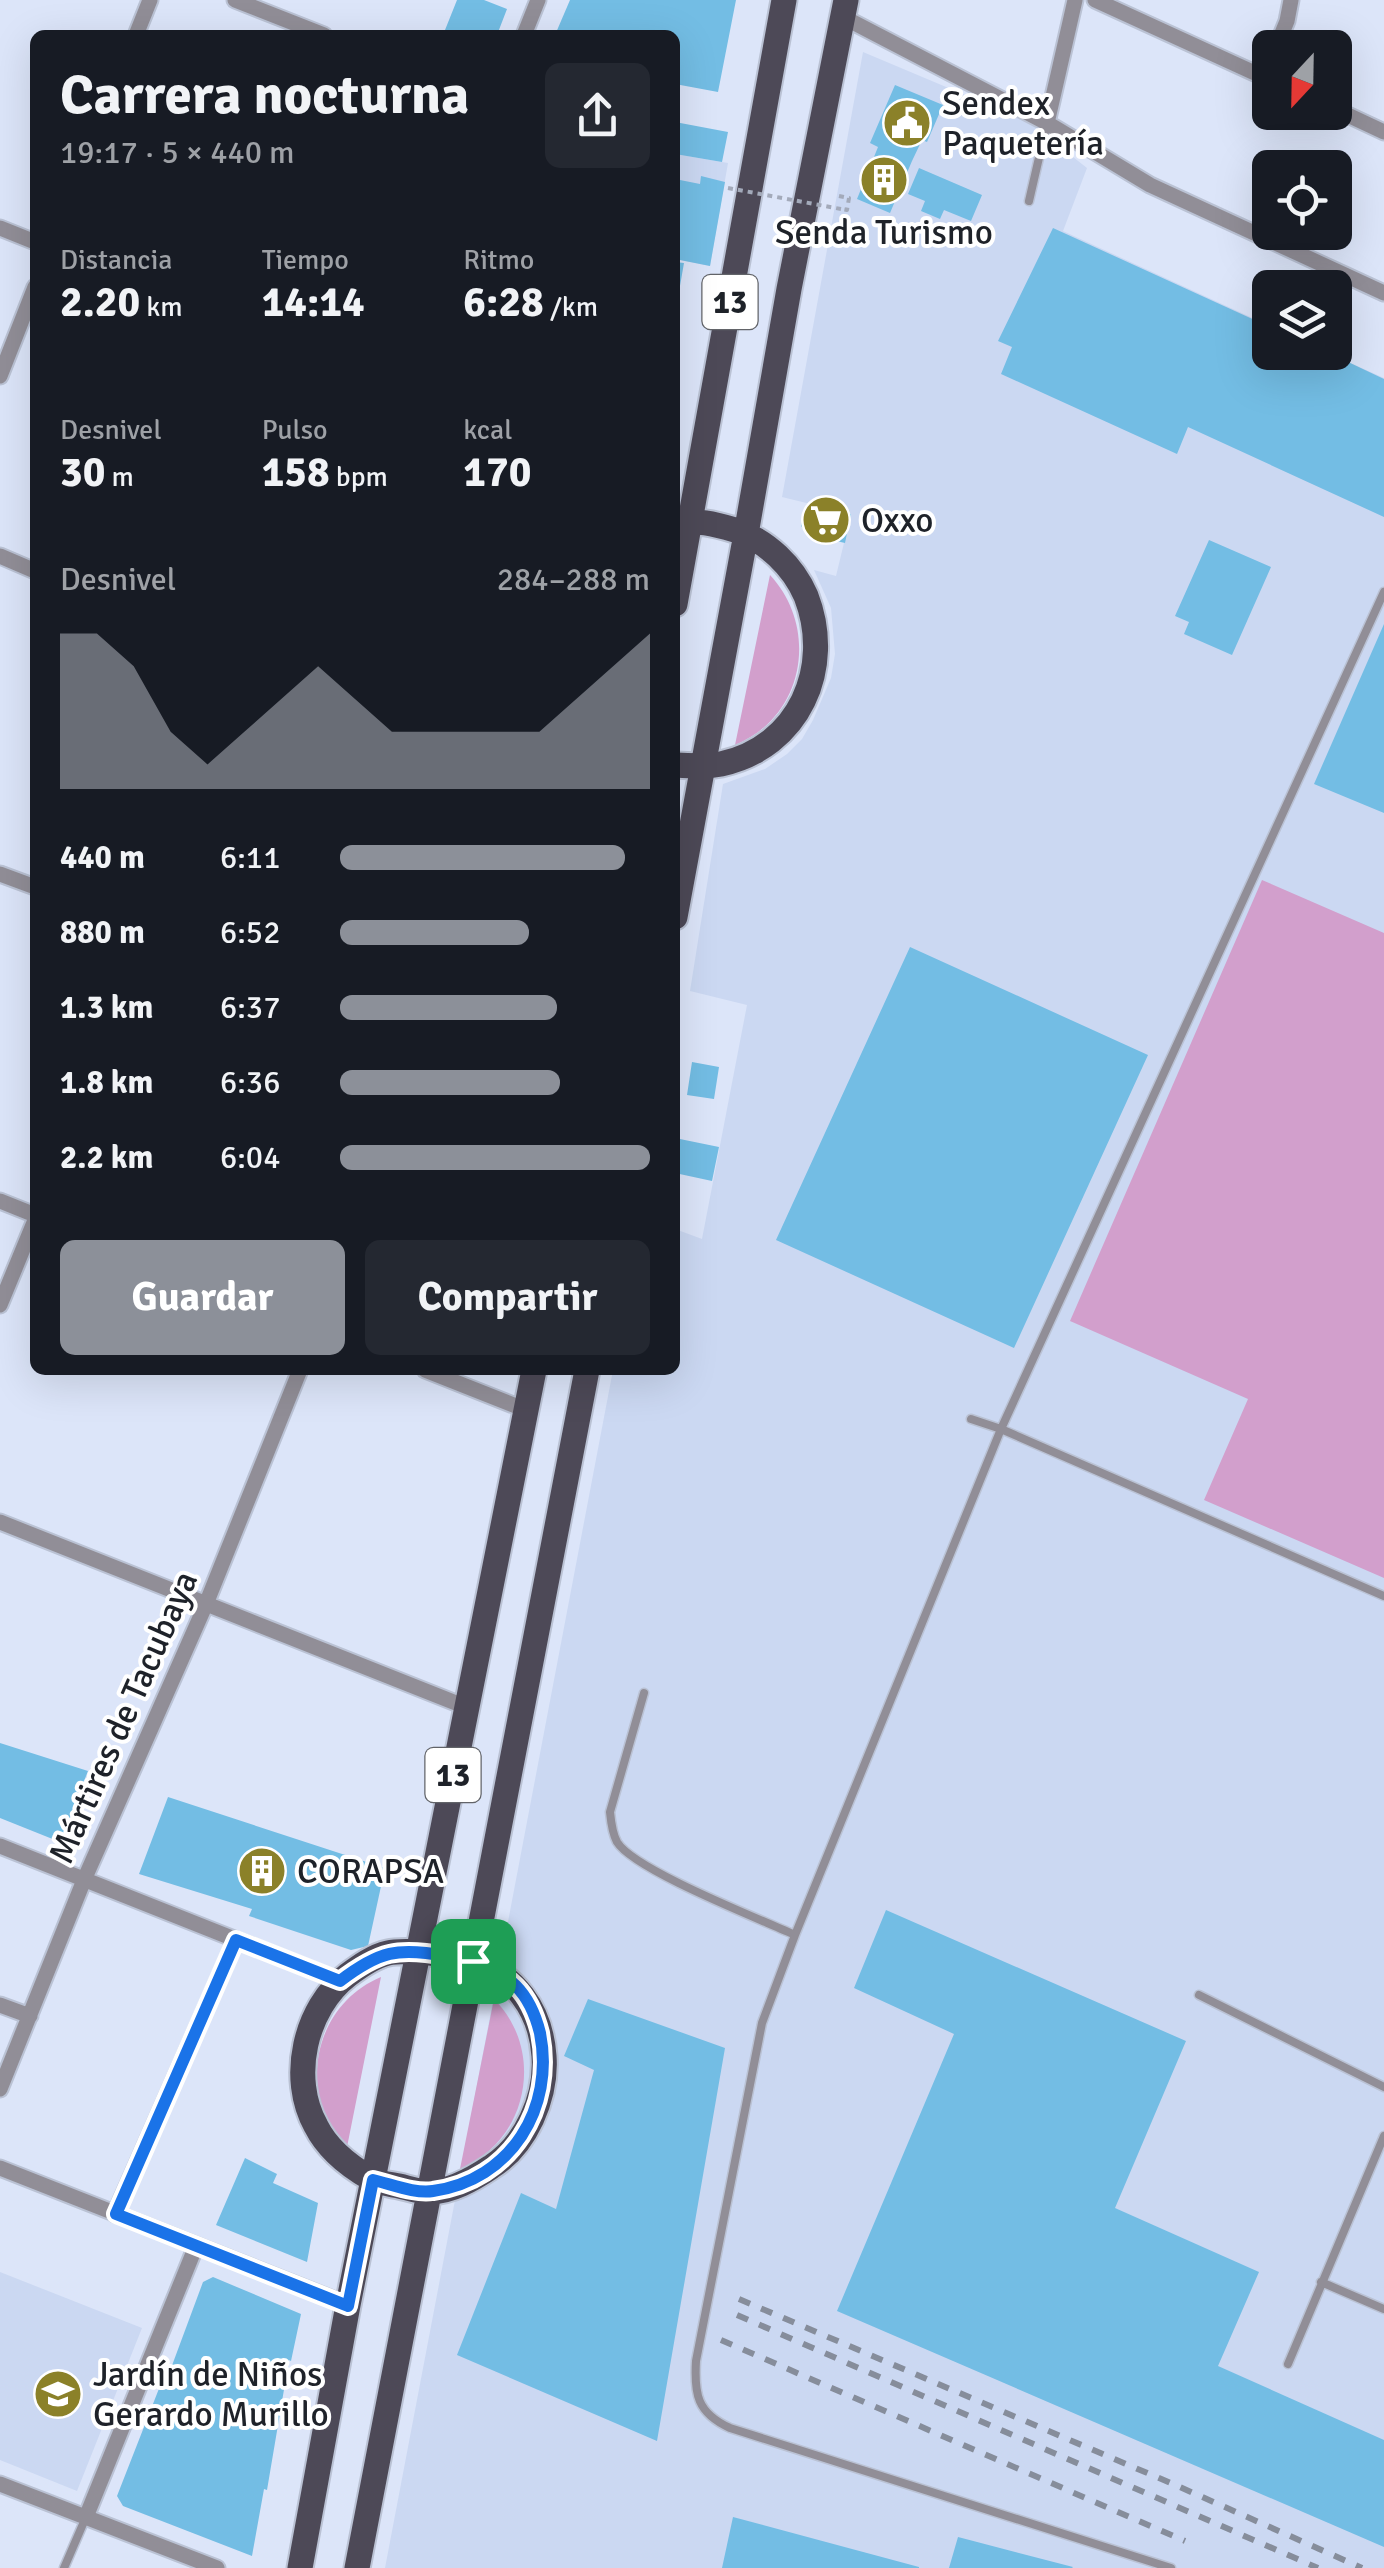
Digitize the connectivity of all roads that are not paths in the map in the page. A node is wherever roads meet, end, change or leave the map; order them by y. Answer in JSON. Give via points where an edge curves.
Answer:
{"nodes":[{"id":1,"x":150,"y":0,"type":"edge"},
{"id":2,"x":235,"y":0,"type":"edge"},
{"id":3,"x":538,"y":0,"type":"edge"},
{"id":4,"x":784,"y":0,"type":"edge"},
{"id":5,"x":1074,"y":0,"type":"edge"},
{"id":6,"x":1095,"y":0,"type":"edge"},
{"id":7,"x":1292,"y":0,"type":"edge"},
{"id":8,"x":844,"y":8,"type":"edge"},
{"id":9,"x":138,"y":30,"type":"edge"},
{"id":10,"x":311,"y":30,"type":"edge"},
{"id":11,"x":526,"y":30,"type":"edge"},
{"id":12,"x":1284,"y":30,"type":"edge"},
{"id":13,"x":1252,"y":72,"type":"edge"},
{"id":14,"x":1352,"y":118,"type":"edge"},
{"id":15,"x":1046,"y":123,"type":"junction"},
{"id":16,"x":1384,"y":132,"type":"edge"},
{"id":17,"x":1029,"y":201,"type":"dead end"},
{"id":18,"x":0,"y":228,"type":"edge"},
{"id":19,"x":30,"y":240,"type":"edge"},
{"id":20,"x":1384,"y":293,"type":"edge"},
{"id":21,"x":30,"y":300,"type":"edge"},
{"id":22,"x":0,"y":376,"type":"edge"},
{"id":23,"x":683,"y":512,"type":"edge"},
{"id":24,"x":746,"y":534,"type":"junction"},
{"id":25,"x":680,"y":546,"type":"edge"},
{"id":26,"x":0,"y":556,"type":"edge"},
{"id":27,"x":30,"y":569,"type":"edge"},
{"id":28,"x":1384,"y":592,"type":"edge"},
{"id":29,"x":680,"y":765,"type":"edge"},
{"id":30,"x":702,"y":767,"type":"junction"},
{"id":31,"x":0,"y":874,"type":"edge"},
{"id":32,"x":30,"y":885,"type":"edge"},
{"id":33,"x":680,"y":889,"type":"edge"},
{"id":34,"x":0,"y":1201,"type":"edge"},
{"id":35,"x":30,"y":1216,"type":"edge"},
{"id":36,"x":30,"y":1230,"type":"edge"},
{"id":37,"x":0,"y":1305,"type":"edge"},
{"id":38,"x":298,"y":1375,"type":"edge"},
{"id":39,"x":438,"y":1375,"type":"edge"},
{"id":40,"x":533,"y":1375,"type":"edge"},
{"id":41,"x":586,"y":1375,"type":"edge"},
{"id":42,"x":526,"y":1410,"type":"junction"},
{"id":43,"x":970,"y":1419,"type":"dead end"},
{"id":44,"x":1002,"y":1429,"type":"junction"},
{"id":45,"x":0,"y":1522,"type":"edge"},
{"id":46,"x":1384,"y":1596,"type":"edge"},
{"id":47,"x":206,"y":1604,"type":"junction"},
{"id":48,"x":644,"y":1692,"type":"dead end"},
{"id":49,"x":466,"y":1707,"type":"junction"},
{"id":50,"x":0,"y":1846,"type":"edge"},
{"id":51,"x":84,"y":1880,"type":"junction"},
{"id":52,"x":795,"y":1935,"type":"junction"},
{"id":53,"x":236,"y":1940,"type":"junction"},
{"id":54,"x":418,"y":1951,"type":"junction"},
{"id":55,"x":473,"y":1961,"type":"junction"},
{"id":56,"x":340,"y":1981,"type":"junction"},
{"id":57,"x":1199,"y":1995,"type":"dead end"},
{"id":58,"x":0,"y":2004,"type":"edge"},
{"id":59,"x":30,"y":2016,"type":"junction"},
{"id":60,"x":1384,"y":2086,"type":"edge"},
{"id":61,"x":0,"y":2088,"type":"edge"},
{"id":62,"x":1384,"y":2136,"type":"edge"},
{"id":63,"x":0,"y":2168,"type":"edge"},
{"id":64,"x":373,"y":2180,"type":"junction"},
{"id":65,"x":429,"y":2192,"type":"junction"},
{"id":66,"x":116,"y":2214,"type":"junction"},
{"id":67,"x":196,"y":2246,"type":"junction"},
{"id":68,"x":1322,"y":2282,"type":"junction"},
{"id":69,"x":348,"y":2306,"type":"junction"},
{"id":70,"x":1384,"y":2309,"type":"edge"},
{"id":71,"x":1288,"y":2364,"type":"dead end"},
{"id":72,"x":0,"y":2484,"type":"edge"},
{"id":73,"x":86,"y":2517,"type":"junction"},
{"id":74,"x":64,"y":2568,"type":"edge"},
{"id":75,"x":217,"y":2568,"type":"edge"},
{"id":76,"x":300,"y":2568,"type":"edge"},
{"id":77,"x":357,"y":2568,"type":"edge"},
{"id":78,"x":1171,"y":2568,"type":"edge"}],
"edges":[{"from":1,"to":9,"type":"street"},
{"from":2,"to":10,"type":"street"},
{"from":3,"to":11,"type":"street"},
{"from":4,"to":23,"type":"main road","number":"13"},
{"from":5,"to":15,"type":"street"},
{"from":6,"to":13,"type":"street"},
{"from":7,"to":12,"type":"street"},
{"from":8,"to":15,"type":"street","via":[[976,94]]},
{"from":8,"to":24,"type":"main road","number":"13"},
{"from":14,"to":16,"type":"street"},
{"from":15,"to":17,"type":"lane"},
{"from":15,"to":20,"type":"street","via":[[1150,186]]},
{"from":18,"to":19,"type":"street"},
{"from":21,"to":22,"type":"street"},
{"from":23,"to":24,"type":"main road"},
{"from":23,"to":25,"type":"main road","number":"13"},
{"from":24,"to":30,"type":"main road","number":"13"},
{"from":24,"to":30,"type":"main road","via":[[774,552],[801,584],[814,617],[815,667],[802,705],[772,740],[746,756]]},
{"from":26,"to":27,"type":"street"},
{"from":28,"to":44,"type":"lane"},
{"from":29,"to":30,"type":"main road"},
{"from":30,"to":33,"type":"main road","number":"13"},
{"from":31,"to":32,"type":"street"},
{"from":34,"to":35,"type":"street"},
{"from":36,"to":37,"type":"street"},
{"from":38,"to":47,"type":"street","name":"Mártires de Tacubaya"},
{"from":39,"to":42,"type":"street"},
{"from":40,"to":42,"type":"main road","number":"13"},
{"from":41,"to":55,"type":"main road","number":"13"},
{"from":42,"to":49,"type":"main road","number":"13"},
{"from":43,"to":44,"type":"lane"},
{"from":44,"to":46,"type":"lane"},
{"from":44,"to":52,"type":"lane"},
{"from":45,"to":47,"type":"street"},
{"from":47,"to":49,"type":"street"},
{"from":47,"to":51,"type":"street","name":"Mártires de Tacubaya"},
{"from":48,"to":52,"type":"lane","via":[[610,1812],[618,1844],[670,1878]]},
{"from":49,"to":54,"type":"main road","number":"13"},
{"from":50,"to":51,"type":"street"},
{"from":51,"to":53,"type":"street"},
{"from":51,"to":59,"type":"street","name":"Mártires de Tacubaya"},
{"from":52,"to":78,"type":"lane","via":[[758,2041],[696,2360],[698,2400],[730,2428]]},
{"from":53,"to":56,"type":"street"},
{"from":53,"to":66,"type":"street"},
{"from":54,"to":55,"type":"main road"},
{"from":54,"to":56,"type":"main road","via":[[387,1953]]},
{"from":54,"to":64,"type":"main road","number":"13"},
{"from":55,"to":65,"type":"main road","number":"13"},
{"from":55,"to":65,"type":"main road","via":[[517,1986],[536,2017],[544,2056],[540,2097],[524,2134],[498,2163],[467,2183]]},
{"from":56,"to":64,"type":"main road","via":[[309,2030],[304,2090],[315,2126],[340,2158]]},
{"from":57,"to":60,"type":"lane"},
{"from":58,"to":59,"type":"street"},
{"from":59,"to":61,"type":"street","name":"Mártires de Tacubaya"},
{"from":62,"to":68,"type":"lane"},
{"from":63,"to":66,"type":"street"},
{"from":64,"to":65,"type":"main road"},
{"from":64,"to":69,"type":"main road","number":"13"},
{"from":65,"to":77,"type":"main road","number":"13"},
{"from":66,"to":67,"type":"street"},
{"from":67,"to":69,"type":"street"},
{"from":67,"to":73,"type":"street"},
{"from":68,"to":70,"type":"lane"},
{"from":68,"to":71,"type":"lane"},
{"from":69,"to":76,"type":"main road","number":"13"},
{"from":72,"to":73,"type":"street"},
{"from":73,"to":74,"type":"lane"},
{"from":73,"to":75,"type":"street"}]}
